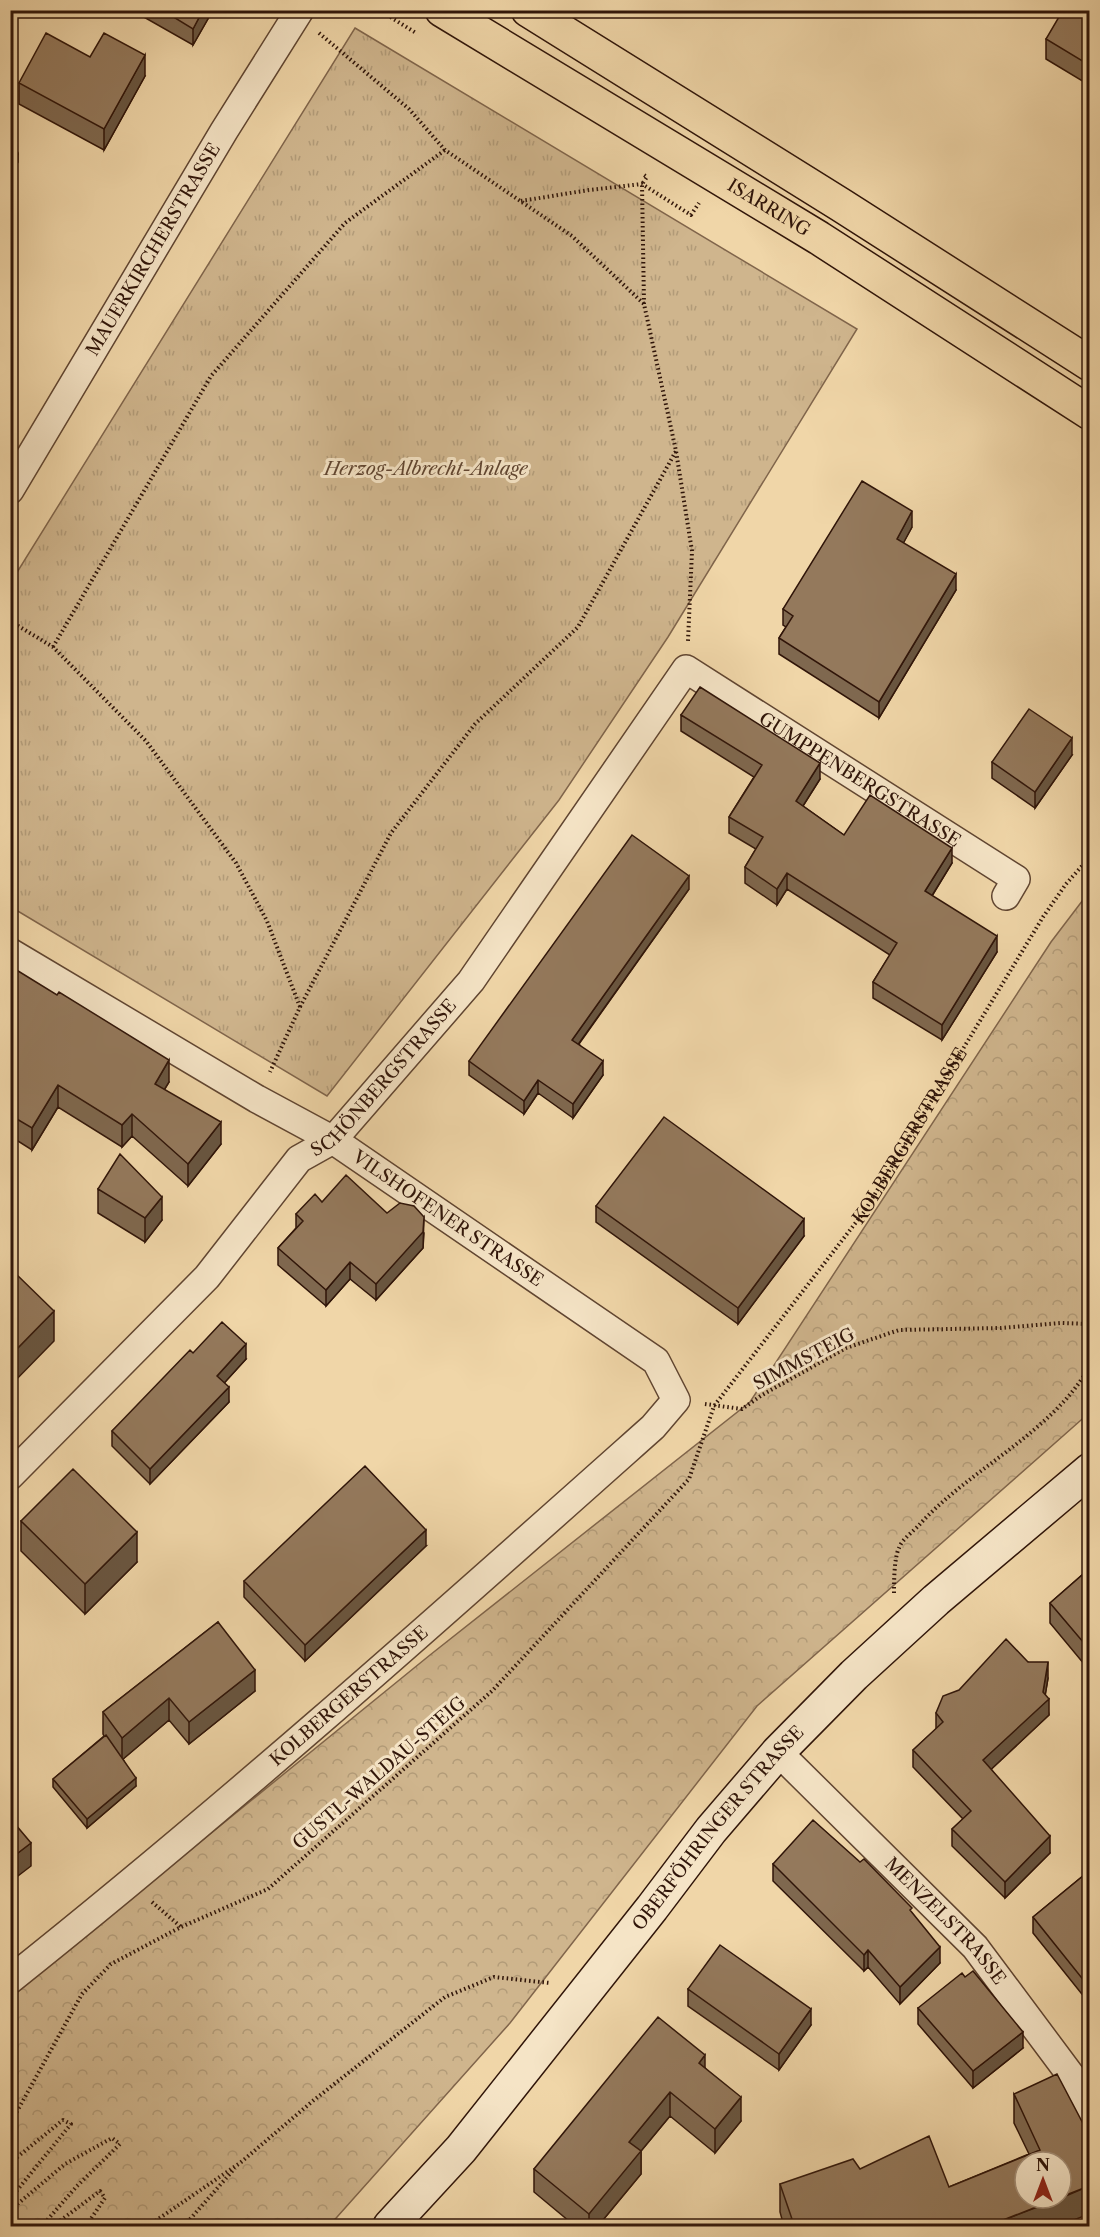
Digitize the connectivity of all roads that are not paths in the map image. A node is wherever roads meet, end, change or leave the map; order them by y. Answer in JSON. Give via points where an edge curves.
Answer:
{"nodes":[{"id":1,"x":442,"y":10,"type":"edge"},
{"id":2,"x":528,"y":10,"type":"edge"},
{"id":3,"x":299,"y":12,"type":"edge"},
{"id":4,"x":1089,"y":363,"type":"edge"},
{"id":5,"x":1089,"y":413,"type":"edge"},
{"id":6,"x":10,"y":490,"type":"edge"},
{"id":7,"x":686,"y":669,"type":"joint"},
{"id":8,"x":1006,"y":896,"type":"dead end"},
{"id":9,"x":10,"y":952,"type":"edge"},
{"id":10,"x":333,"y":1140,"type":"junction"},
{"id":11,"x":676,"y":1400,"type":"joint"},
{"id":12,"x":1089,"y":1470,"type":"edge"},
{"id":13,"x":10,"y":1476,"type":"edge"},
{"id":14,"x":778,"y":1752,"type":"junction"},
{"id":15,"x":10,"y":1980,"type":"edge"},
{"id":16,"x":1089,"y":2109,"type":"edge"},
{"id":17,"x":390,"y":2226,"type":"edge"}],
"edges":[{"from":1,"to":5,"type":"highway","name":"ISARRING","via":[[819,238]]},
{"from":2,"to":4,"type":"highway"},
{"from":3,"to":6,"type":"street","name":"MAUERKIRCHERSTRASSE"},
{"from":7,"to":8,"type":"street","name":"GUMPPENBERGSTRASSE","via":[[1016,879]]},
{"from":7,"to":10,"type":"street","name":"SCHÖNBERGSTRASSE","via":[[471,981]]},
{"from":9,"to":10,"type":"street","name":"VILSHOFENER STRASSE"},
{"from":10,"to":11,"type":"street","name":"VILSHOFENER STRASSE","via":[[656,1361]]},
{"from":10,"to":13,"type":"street","name":"SCHÖNBERGSTRASSE","via":[[299,1159],[207,1277]]},
{"from":11,"to":15,"type":"street","name":"KOLBERGERSTRASSE","via":[[653,1427],[417,1637],[131,1884]]},
{"from":12,"to":14,"type":"main road","name":"OBERFÖHRINGER STRASSE","via":[[936,1600]]},
{"from":14,"to":16,"type":"street","name":"MENZELSTRASSE","via":[[975,1947],[1075,2081]]},
{"from":14,"to":17,"type":"main road","name":"OBERFÖHRINGER STRASSE","via":[[711,1830],[460,2149]]}]}
